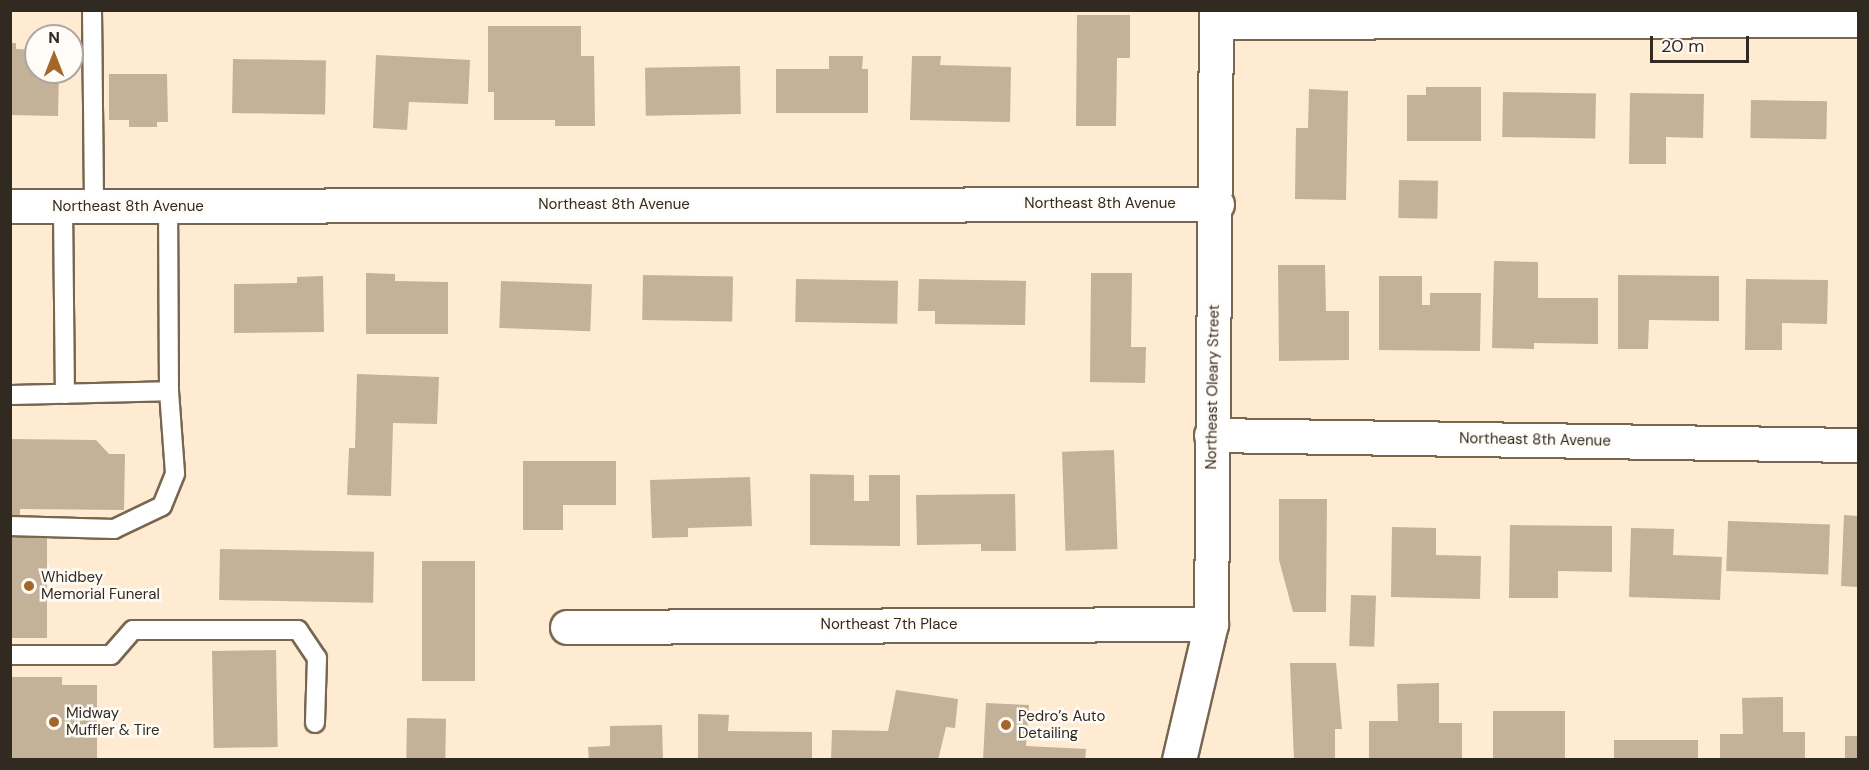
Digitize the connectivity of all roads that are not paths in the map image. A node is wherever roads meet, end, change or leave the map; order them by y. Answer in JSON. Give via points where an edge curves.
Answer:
{"nodes":[{"id":1,"x":92,"y":10,"type":"edge"},
{"id":2,"x":1216,"y":16,"type":"edge"},
{"id":3,"x":1858,"y":20,"type":"edge"},
{"id":4,"x":1217,"y":204,"type":"junction"},
{"id":5,"x":10,"y":206,"type":"edge"},
{"id":6,"x":78,"y":207,"type":"junction"},
{"id":7,"x":168,"y":207,"type":"junction"},
{"id":8,"x":169,"y":391,"type":"junction"},
{"id":9,"x":65,"y":394,"type":"junction"},
{"id":10,"x":10,"y":395,"type":"edge"},
{"id":11,"x":1211,"y":435,"type":"junction"},
{"id":12,"x":1858,"y":445,"type":"edge"},
{"id":13,"x":10,"y":526,"type":"edge"},
{"id":14,"x":1211,"y":624,"type":"junction"},
{"id":15,"x":567,"y":627,"type":"dead end"},
{"id":16,"x":10,"y":656,"type":"edge"},
{"id":17,"x":315,"y":723,"type":"dead end"},
{"id":18,"x":1179,"y":759,"type":"edge"}],
"edges":[{"from":1,"to":6,"type":"lane"},
{"from":2,"to":3,"type":"street"},
{"from":2,"to":4,"type":"street","name":"Northeast Oleary Street"},
{"from":4,"to":7,"type":"street","name":"Northeast 8th Avenue"},
{"from":4,"to":11,"type":"street","name":"Northeast Oleary Street"},
{"from":5,"to":6,"type":"street","name":"Northeast 8th Avenue"},
{"from":6,"to":7,"type":"street","name":"Northeast 8th Avenue"},
{"from":6,"to":9,"type":"lane"},
{"from":7,"to":8,"type":"lane"},
{"from":8,"to":9,"type":"lane"},
{"from":8,"to":13,"type":"lane","via":[[175,473],[162,506],[114,529]]},
{"from":9,"to":10,"type":"lane"},
{"from":11,"to":12,"type":"street","name":"Northeast 8th Avenue"},
{"from":11,"to":14,"type":"street","name":"Northeast Oleary Street"},
{"from":14,"to":15,"type":"street","name":"Northeast 7th Place"},
{"from":14,"to":18,"type":"street","name":"Northeast Oleary Street"},
{"from":16,"to":17,"type":"lane","via":[[111,656],[133,630],[298,630],[317,658]]}]}
